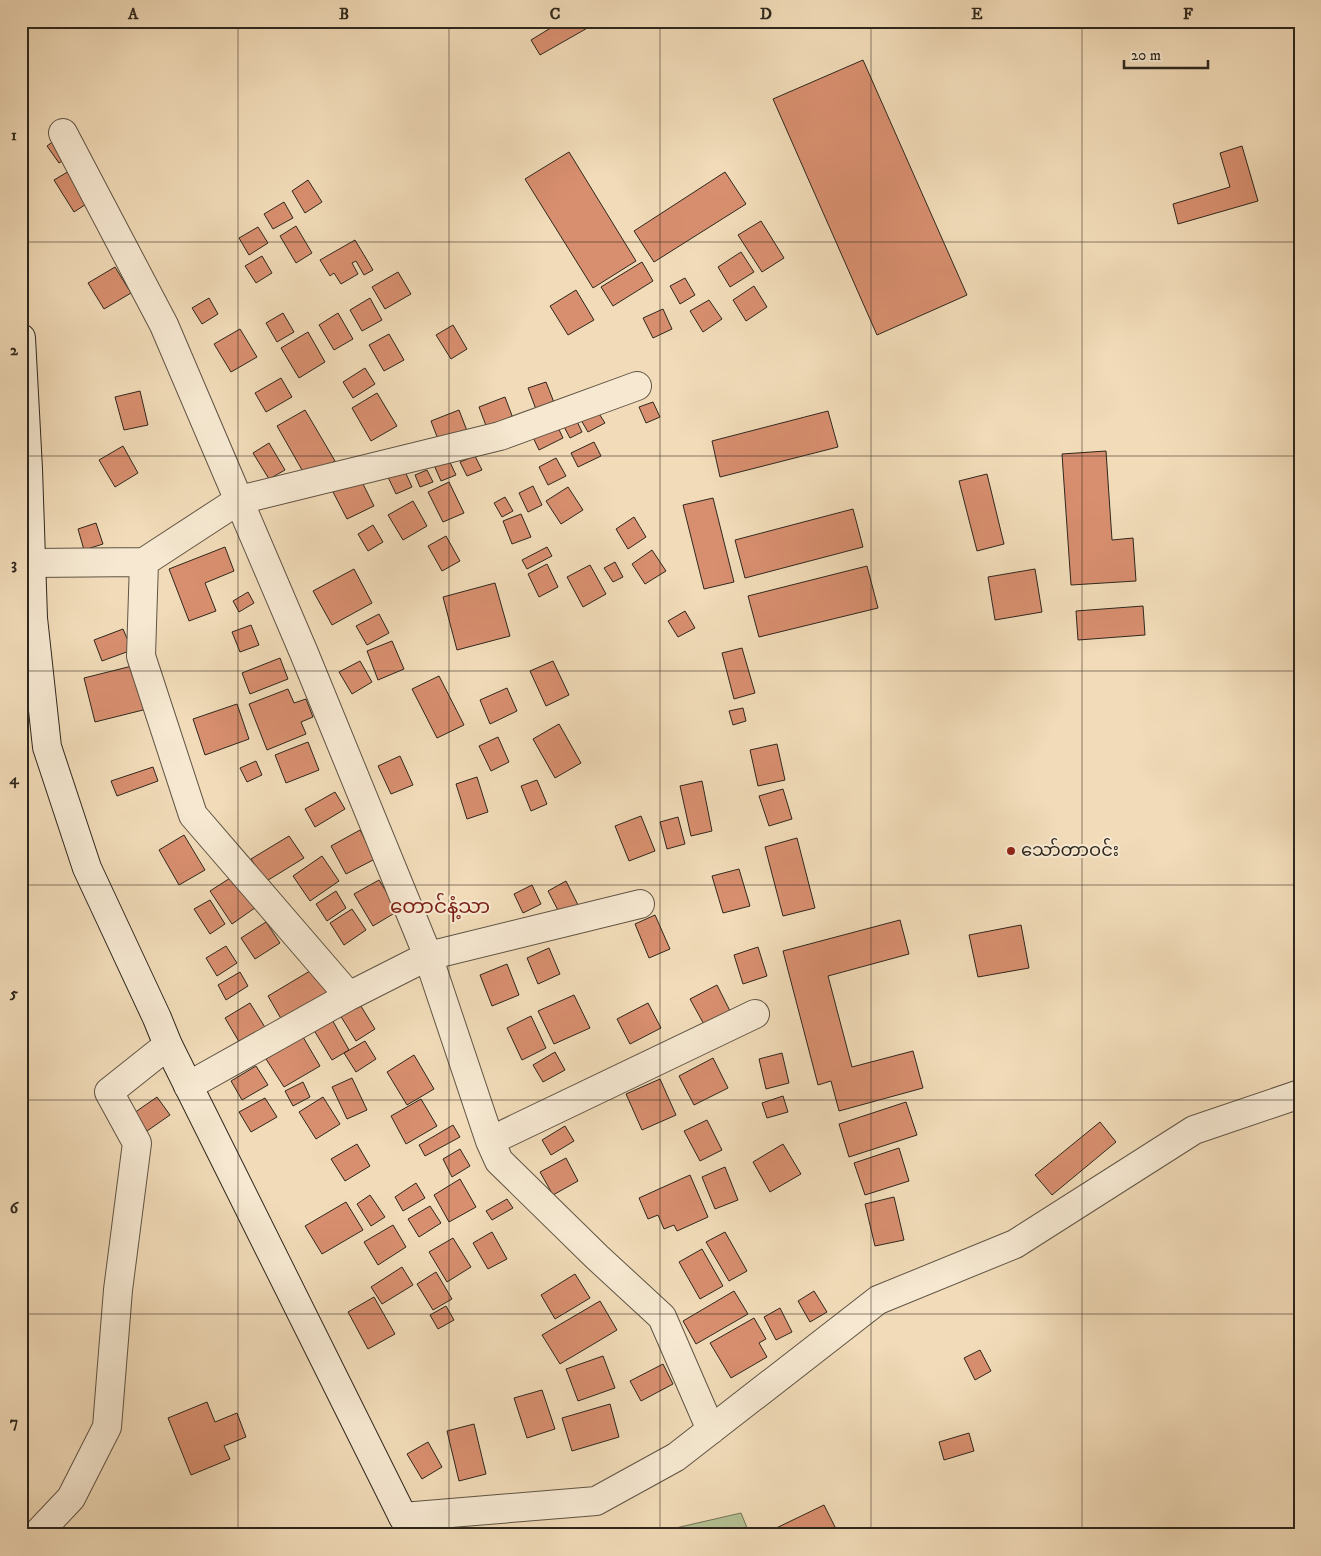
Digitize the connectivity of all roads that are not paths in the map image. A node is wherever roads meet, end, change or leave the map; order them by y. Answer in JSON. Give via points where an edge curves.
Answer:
{"nodes":[{"id":1,"x":63,"y":133,"type":"dead end"},
{"id":2,"x":21,"y":338,"type":"edge"},
{"id":3,"x":637,"y":386,"type":"dead end"},
{"id":4,"x":23,"y":417,"type":"edge"},
{"id":5,"x":239,"y":500,"type":"junction"},
{"id":6,"x":26,"y":562,"type":"edge"},
{"id":7,"x":144,"y":562,"type":"junction"},
{"id":8,"x":640,"y":904,"type":"dead end"},
{"id":9,"x":428,"y":956,"type":"junction"},
{"id":10,"x":349,"y":996,"type":"junction"},
{"id":11,"x":755,"y":1014,"type":"dead end"},
{"id":12,"x":168,"y":1045,"type":"junction"},
{"id":13,"x":188,"y":1086,"type":"junction"},
{"id":14,"x":1300,"y":1094,"type":"edge"},
{"id":15,"x":490,"y":1141,"type":"junction"},
{"id":16,"x":711,"y":1430,"type":"junction"},
{"id":17,"x":409,"y":1526,"type":"edge"},
{"id":18,"x":36,"y":1535,"type":"edge"}],
"edges":[{"from":1,"to":5,"type":"street","via":[[164,325]]},
{"from":2,"to":4,"type":"street"},
{"from":3,"to":5,"type":"street","via":[[500,436]]},
{"from":4,"to":6,"type":"street"},
{"from":5,"to":7,"type":"street"},
{"from":5,"to":9,"type":"street"},
{"from":6,"to":7,"type":"street"},
{"from":6,"to":12,"type":"street","via":[[47,747],[87,868]]},
{"from":7,"to":10,"type":"street","via":[[141,656],[193,815]]},
{"from":8,"to":9,"type":"street"},
{"from":9,"to":10,"type":"street"},
{"from":9,"to":15,"type":"street"},
{"from":10,"to":13,"type":"street"},
{"from":11,"to":15,"type":"street"},
{"from":12,"to":13,"type":"street"},
{"from":12,"to":18,"type":"street","via":[[109,1092],[137,1143],[118,1290],[107,1427],[71,1498]]},
{"from":13,"to":17,"type":"street"},
{"from":14,"to":16,"type":"street","via":[[1194,1130],[1015,1244],[878,1300]]},
{"from":15,"to":16,"type":"street","via":[[498,1161],[662,1317]]},
{"from":16,"to":17,"type":"street","via":[[676,1457],[596,1501]]}]}
